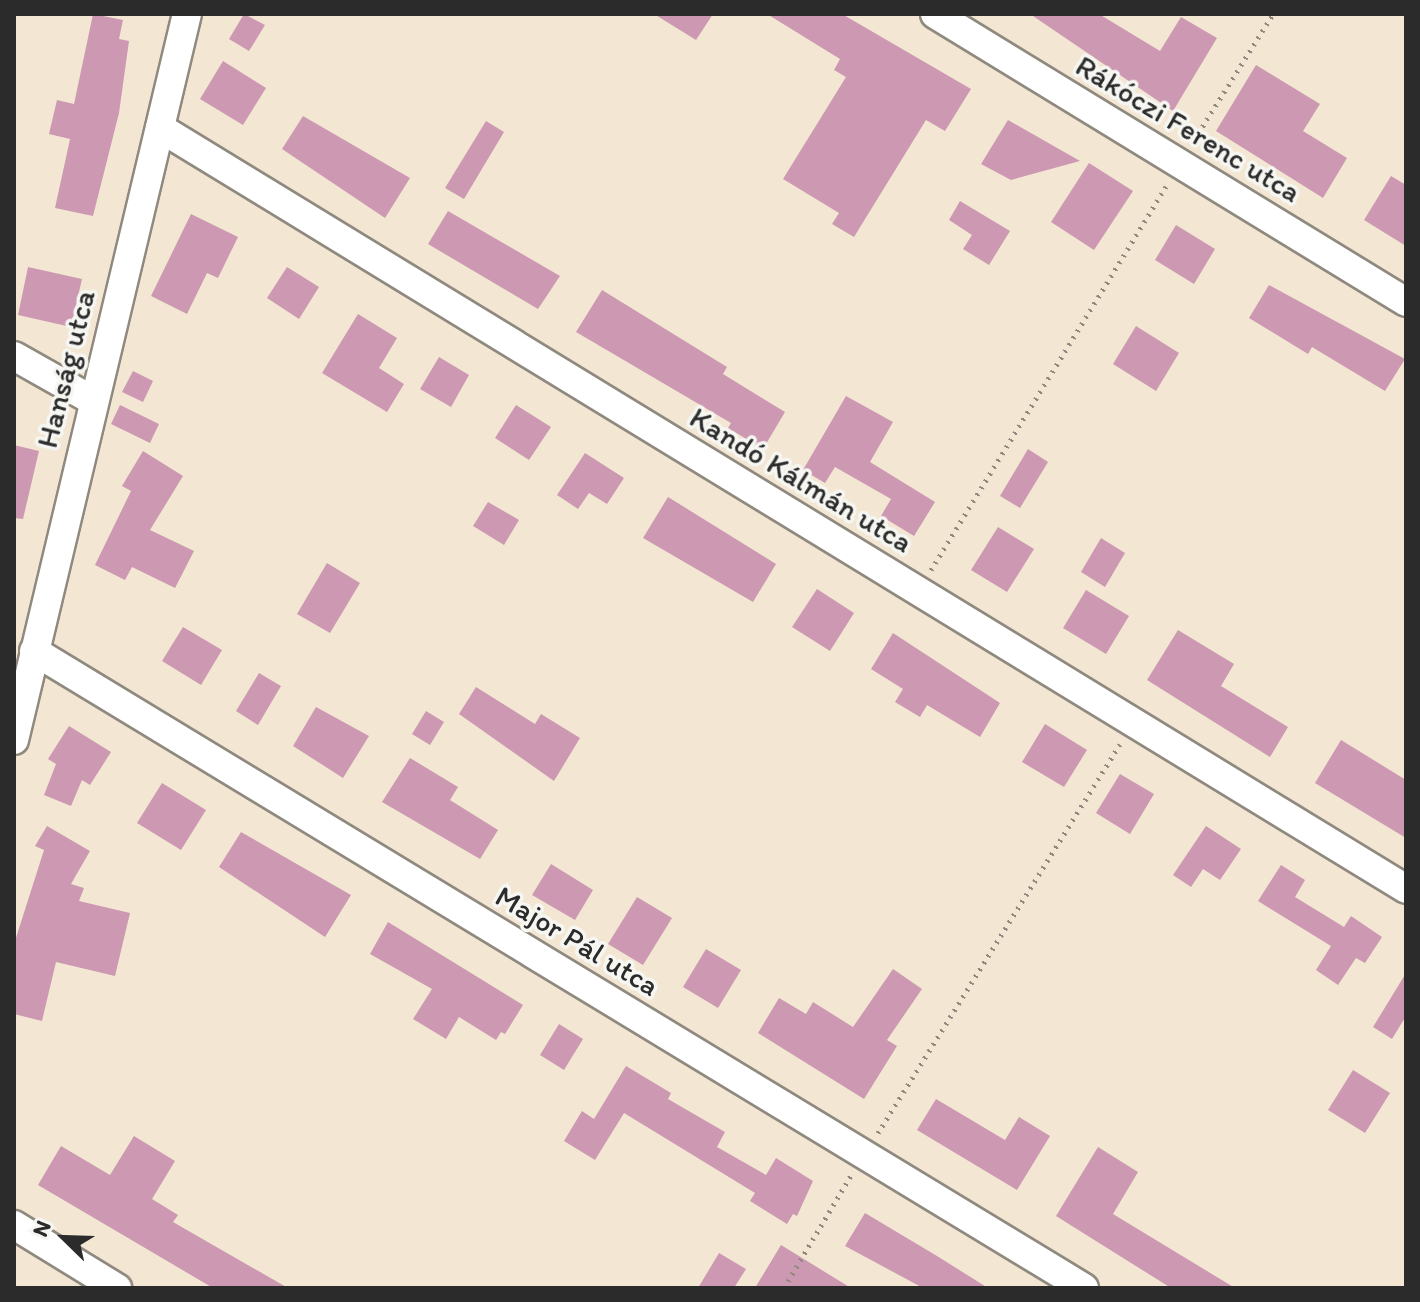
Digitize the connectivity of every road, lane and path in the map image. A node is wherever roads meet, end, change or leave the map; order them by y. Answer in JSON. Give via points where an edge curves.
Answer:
{"nodes":[{"id":1,"x":187,"y":14,"type":"edge"},
{"id":2,"x":935,"y":14,"type":"edge"},
{"id":3,"x":1273,"y":14,"type":"edge"},
{"id":4,"x":160,"y":128,"type":"junction"},
{"id":5,"x":1180,"y":164,"type":"junction"},
{"id":6,"x":1406,"y":302,"type":"edge"},
{"id":7,"x":14,"y":356,"type":"edge"},
{"id":8,"x":92,"y":400,"type":"junction"},
{"id":9,"x":918,"y":591,"type":"junction"},
{"id":10,"x":34,"y":651,"type":"junction"},
{"id":11,"x":1134,"y":723,"type":"junction"},
{"id":12,"x":14,"y":740,"type":"edge"},
{"id":13,"x":1406,"y":889,"type":"edge"},
{"id":14,"x":864,"y":1154,"type":"junction"},
{"id":15,"x":14,"y":1225,"type":"edge"},
{"id":16,"x":117,"y":1288,"type":"edge"},
{"id":17,"x":784,"y":1288,"type":"edge"},
{"id":18,"x":1084,"y":1288,"type":"edge"}],
"edges":[{"from":1,"to":4,"type":"street","name":"Hanság utca"},
{"from":2,"to":5,"type":"street","name":"Rákóczi Ferenc utca"},
{"from":3,"to":5,"type":"path"},
{"from":4,"to":8,"type":"street","name":"Hanság utca"},
{"from":4,"to":9,"type":"street","name":"Kandó Kálmán utca"},
{"from":5,"to":6,"type":"street","name":"Rákóczi Ferenc utca"},
{"from":5,"to":9,"type":"path"},
{"from":7,"to":8,"type":"street"},
{"from":8,"to":10,"type":"street","name":"Hanság utca"},
{"from":9,"to":11,"type":"street","name":"Kandó Kálmán utca"},
{"from":10,"to":12,"type":"street","name":"Hanság utca"},
{"from":10,"to":14,"type":"street","name":"Major Pál utca"},
{"from":11,"to":13,"type":"street","name":"Kandó Kálmán utca"},
{"from":11,"to":14,"type":"path"},
{"from":14,"to":17,"type":"path"},
{"from":14,"to":18,"type":"street","name":"Major Pál utca"},
{"from":15,"to":16,"type":"street"}]}
